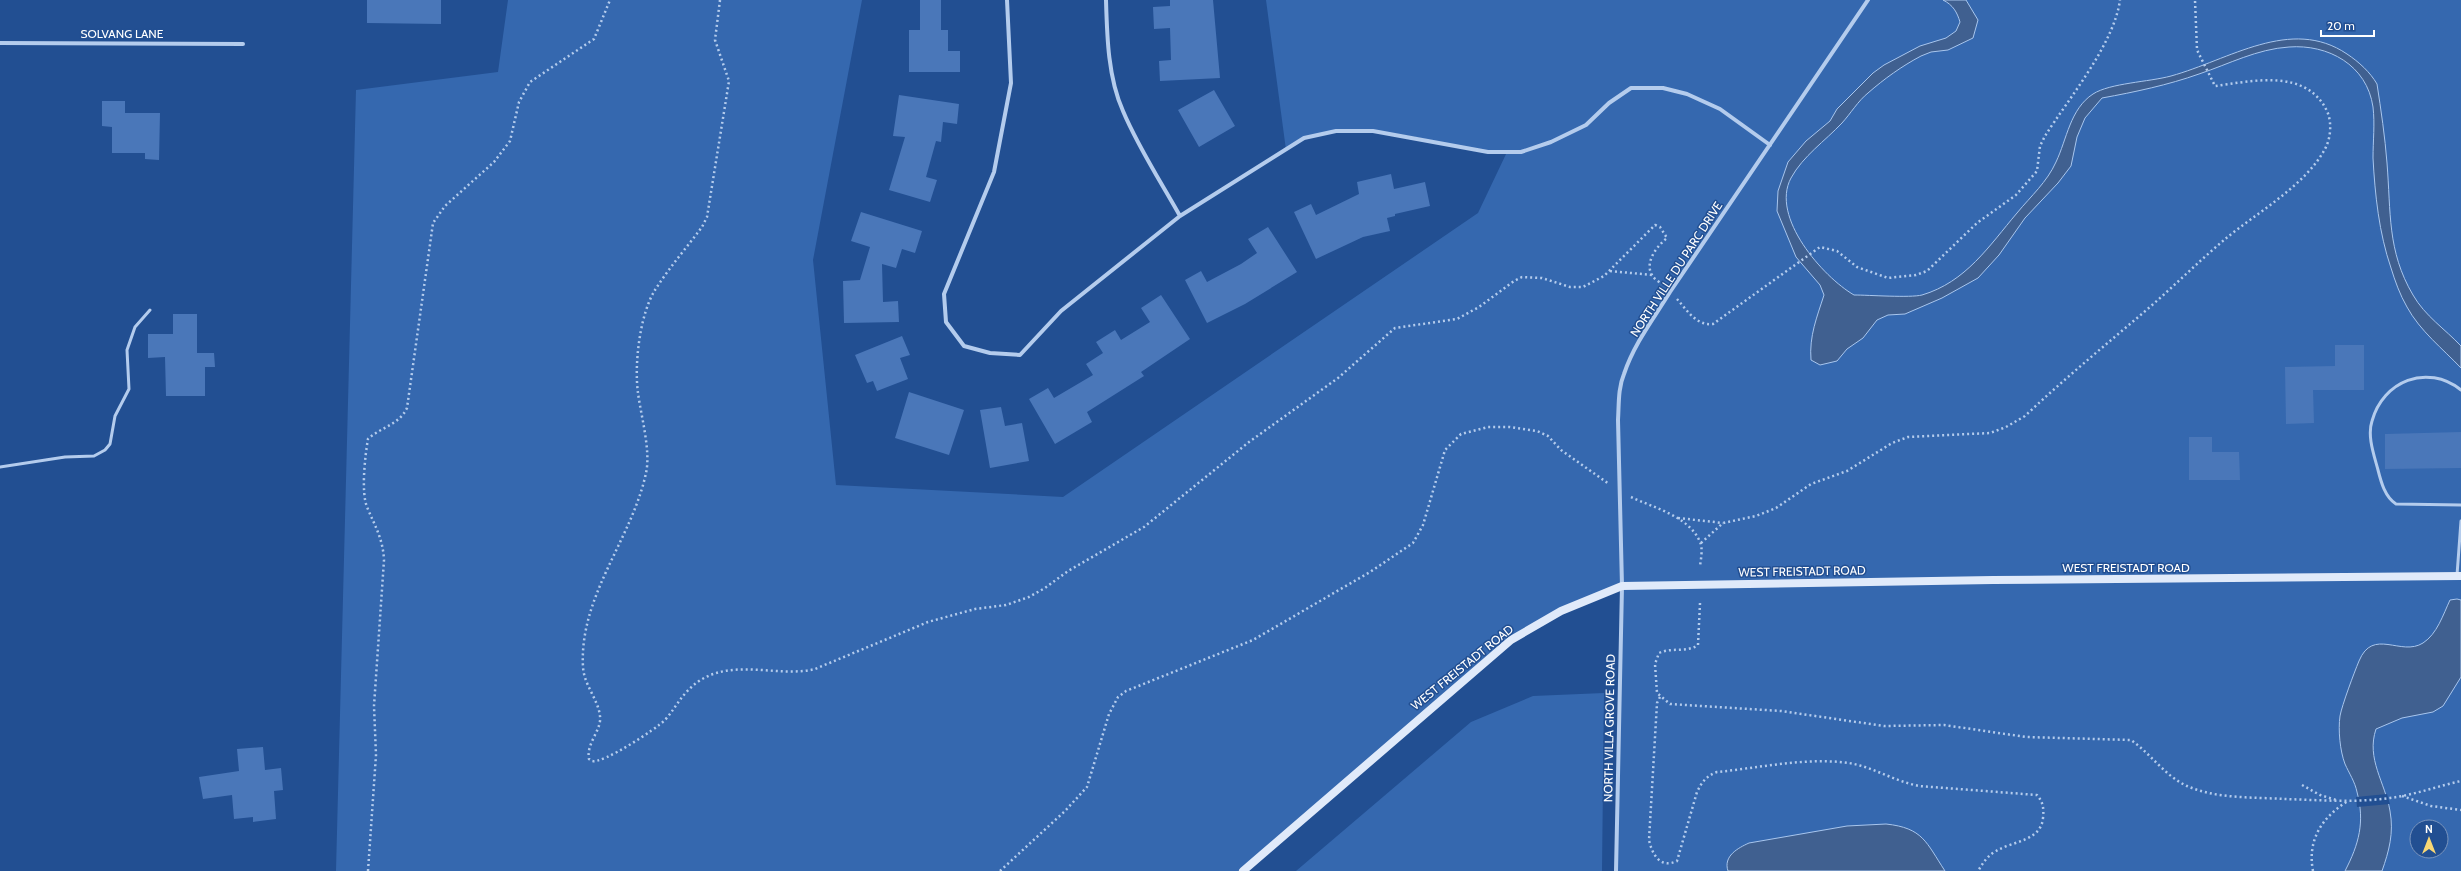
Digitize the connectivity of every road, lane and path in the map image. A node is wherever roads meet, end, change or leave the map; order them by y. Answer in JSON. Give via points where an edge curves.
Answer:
{"nodes":[{"id":1,"x":610,"y":0,"type":"edge"},
{"id":2,"x":720,"y":0,"type":"edge"},
{"id":3,"x":1007,"y":0,"type":"edge"},
{"id":4,"x":1106,"y":0,"type":"edge"},
{"id":5,"x":1868,"y":0,"type":"edge"},
{"id":6,"x":2120,"y":0,"type":"edge"},
{"id":7,"x":2195,"y":0,"type":"edge"},
{"id":8,"x":0,"y":43,"type":"edge"},
{"id":9,"x":243,"y":44,"type":"dead end"},
{"id":10,"x":1770,"y":145,"type":"junction"},
{"id":11,"x":1180,"y":216,"type":"junction"},
{"id":12,"x":1609,"y":271,"type":"junction"},
{"id":13,"x":1652,"y":275,"type":"junction"},
{"id":14,"x":1670,"y":292,"type":"junction"},
{"id":15,"x":150,"y":310,"type":"dead end"},
{"id":16,"x":2461,"y":390,"type":"edge"},
{"id":17,"x":0,"y":467,"type":"edge"},
{"id":18,"x":1620,"y":491,"type":"junction"},
{"id":19,"x":2461,"y":505,"type":"edge"},
{"id":20,"x":1678,"y":518,"type":"junction"},
{"id":21,"x":2461,"y":520,"type":"edge"},
{"id":22,"x":1723,"y":523,"type":"junction"},
{"id":23,"x":1701,"y":543,"type":"junction"},
{"id":24,"x":1700,"y":566,"type":"dead end"},
{"id":25,"x":2459,"y":576,"type":"edge"},
{"id":26,"x":1622,"y":586,"type":"junction"},
{"id":27,"x":1700,"y":603,"type":"dead end"},
{"id":28,"x":1660,"y":697,"type":"junction"},
{"id":29,"x":2461,"y":781,"type":"edge"},
{"id":30,"x":2302,"y":784,"type":"dead end"},
{"id":31,"x":2401,"y":796,"type":"junction"},
{"id":32,"x":2340,"y":801,"type":"junction"},
{"id":33,"x":2348,"y":801,"type":"junction"},
{"id":34,"x":2461,"y":810,"type":"edge"},
{"id":35,"x":368,"y":871,"type":"edge"},
{"id":36,"x":1000,"y":871,"type":"edge"},
{"id":37,"x":1243,"y":871,"type":"edge"},
{"id":38,"x":1616,"y":871,"type":"edge"},
{"id":39,"x":1978,"y":871,"type":"edge"},
{"id":40,"x":2313,"y":871,"type":"edge"}],
"edges":[{"from":1,"to":35,"type":"path","via":[[594,39],[530,82],[519,102],[510,141],[494,162],[445,206],[433,222],[407,408],[399,420],[380,429],[368,439],[365,453],[365,496],[384,545],[384,560],[374,706],[376,755]]},
{"from":2,"to":12,"type":"path","via":[[714,40],[729,81],[706,217],[702,227],[655,290],[646,310],[637,364],[637,384],[648,466],[640,495],[600,585],[586,636],[583,668],[585,680],[600,716],[588,752],[592,761],[602,760],[654,730],[666,719],[684,692],[719,672],[768,669],[810,671],[928,622],[1029,597],[1144,527],[1249,442],[1338,378],[1395,328],[1457,319],[1479,308],[1522,277],[1542,278],[1570,287],[1583,287],[1595,282]]},
{"from":3,"to":11,"type":"street","via":[[1011,83],[994,172],[944,294],[946,322],[964,346],[990,353],[1020,355],[1061,311]]},
{"from":4,"to":11,"type":"street","via":[[1107,37],[1122,111]]},
{"from":5,"to":10,"type":"street","name":"NORTH VILLE DU PARC DRIVE"},
{"from":6,"to":14,"type":"path","via":[[2112,30],[2086,75],[2044,136],[2036,171],[2016,195],[1977,222],[1928,271],[1888,278],[1857,267],[1838,251],[1820,247],[1713,324],[1706,325],[1692,317]]},
{"from":7,"to":22,"type":"path","via":[[2198,50],[2215,86],[2281,80],[2300,85],[2318,98],[2328,114],[2329,136],[2325,148],[2304,175],[2223,241],[2025,416],[2006,427],[1977,435],[1908,436],[1852,468],[1811,484],[1776,508],[1756,516]]},
{"from":8,"to":9,"type":"street","name":"SOLVANG LANE"},
{"from":10,"to":11,"type":"street","via":[[1720,109],[1687,94],[1663,88],[1631,88],[1609,103],[1586,126],[1521,152],[1488,152],[1373,131],[1336,131],[1304,138]]},
{"from":10,"to":14,"type":"street","name":"NORTH VILLE DU PARC DRIVE"},
{"from":12,"to":13,"type":"path"},
{"from":12,"to":13,"type":"path","via":[[1655,226],[1660,227],[1667,238],[1655,251],[1650,268]]},
{"from":13,"to":14,"type":"path"},
{"from":14,"to":18,"type":"street","name":"NORTH VILLE DU PARC DRIVE","via":[[1642,336],[1624,374],[1619,395]]},
{"from":15,"to":17,"type":"lane","via":[[135,327],[127,350],[129,389],[114,416],[110,444],[105,450],[94,456],[65,457]]},
{"from":16,"to":19,"type":"lane","via":[[2436,376],[2418,376],[2390,391],[2378,404],[2371,423],[2371,442],[2379,476],[2389,499],[2396,504]]},
{"from":18,"to":20,"type":"path"},
{"from":18,"to":26,"type":"street","name":"NORTH VILLE DU PARC DRIVE"},
{"from":18,"to":36,"type":"path","via":[[1560,450],[1548,436],[1537,431],[1488,427],[1461,434],[1444,450],[1423,525],[1413,543],[1370,572],[1254,640],[1126,691],[1118,697],[1108,714],[1087,787],[1066,811]]},
{"from":20,"to":22,"type":"path"},
{"from":20,"to":23,"type":"path","via":[[1690,528]]},
{"from":21,"to":25,"type":"lane"},
{"from":22,"to":23,"type":"path"},
{"from":23,"to":24,"type":"path"},
{"from":25,"to":26,"type":"street","name":"WEST FREISTADT ROAD"},
{"from":26,"to":37,"type":"street","name":"WEST FREISTADT ROAD","via":[[1561,611],[1510,640]]},
{"from":26,"to":38,"type":"street","name":"NORTH VILLA GROVE ROAD"},
{"from":27,"to":28,"type":"path","via":[[1698,645],[1691,650],[1668,649],[1658,653],[1655,677]]},
{"from":28,"to":32,"type":"path","via":[[1670,704],[1781,711],[1884,726],[1944,725],[2026,737],[2132,740],[2161,768],[2188,787],[2211,793],[2256,798]]},
{"from":28,"to":39,"type":"path","via":[[1657,703],[1649,840],[1652,854],[1663,863],[1677,861],[1697,792],[1701,782],[1709,775],[1717,772],[1836,762],[1871,770],[1919,786],[2037,795],[2043,803],[2043,826],[2037,833],[1997,850],[1986,858]]},
{"from":29,"to":31,"type":"path"},
{"from":30,"to":32,"type":"path","via":[[2320,795]]},
{"from":31,"to":33,"type":"path"},
{"from":31,"to":34,"type":"path","via":[[2431,806]]},
{"from":32,"to":33,"type":"path"},
{"from":33,"to":40,"type":"path","via":[[2326,819],[2314,836],[2311,849]]}]}
